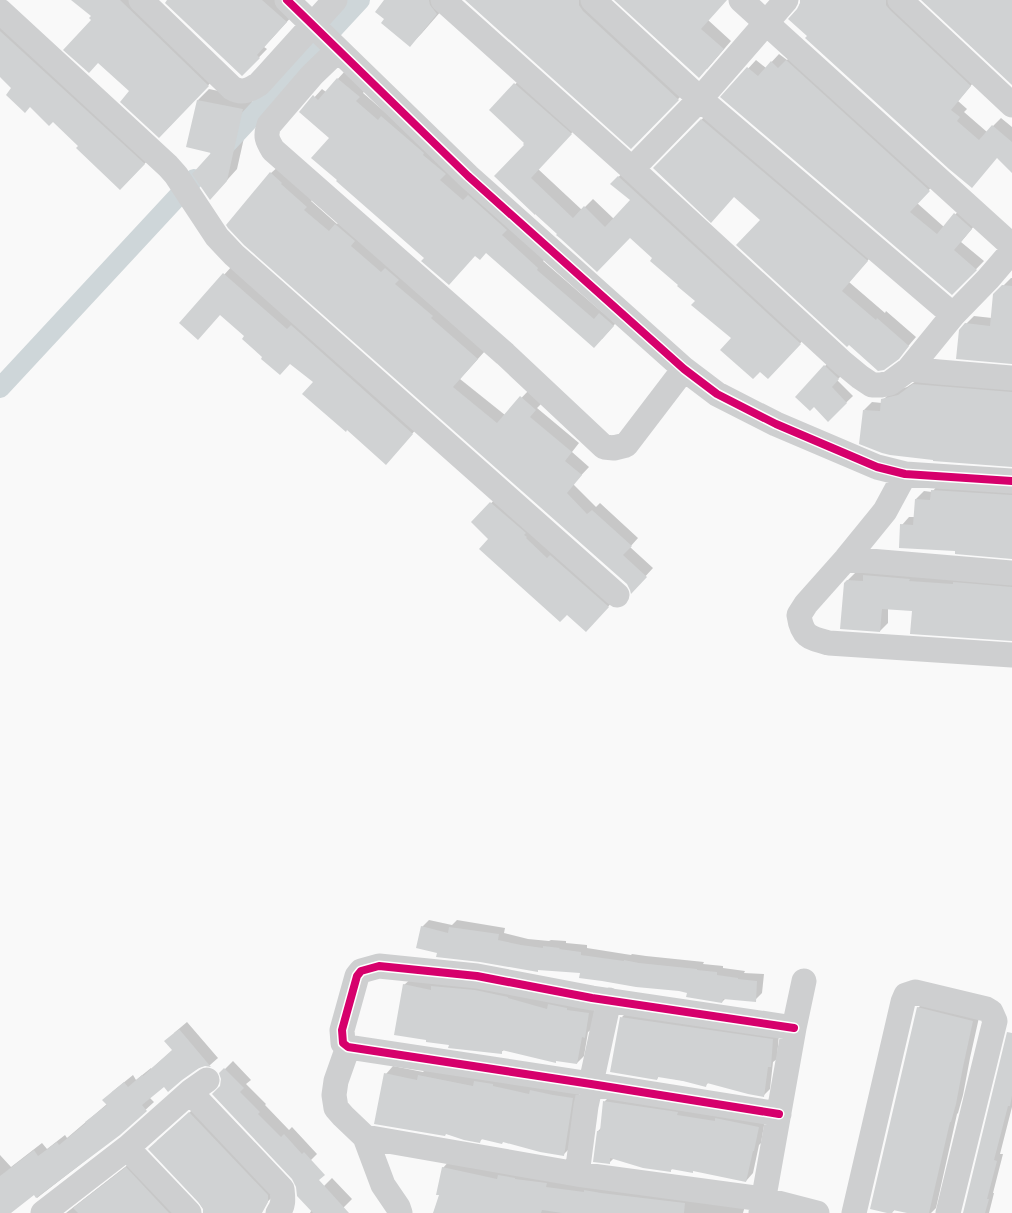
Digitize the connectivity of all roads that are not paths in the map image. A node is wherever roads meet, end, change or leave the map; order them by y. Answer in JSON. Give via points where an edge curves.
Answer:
{"nodes":[{"id":1,"x":141,"y":0,"type":"edge"},
{"id":2,"x":287,"y":0,"type":"edge"},
{"id":3,"x":335,"y":0,"type":"edge"},
{"id":4,"x":443,"y":0,"type":"edge"},
{"id":5,"x":593,"y":0,"type":"edge"},
{"id":6,"x":741,"y":0,"type":"edge"},
{"id":7,"x":786,"y":0,"type":"edge"},
{"id":8,"x":900,"y":0,"type":"edge"},
{"id":9,"x":0,"y":11,"type":"edge"},
{"id":10,"x":766,"y":23,"type":"junction"},
{"id":11,"x":325,"y":38,"type":"junction"},
{"id":12,"x":700,"y":99,"type":"junction"},
{"id":13,"x":1012,"y":105,"type":"edge"},
{"id":14,"x":632,"y":169,"type":"junction"},
{"id":15,"x":1012,"y":246,"type":"edge"},
{"id":16,"x":1012,"y":251,"type":"edge"},
{"id":17,"x":988,"y":279,"type":"junction"},
{"id":18,"x":1012,"y":281,"type":"edge"},
{"id":19,"x":953,"y":315,"type":"junction"},
{"id":20,"x":684,"y":369,"type":"junction"},
{"id":21,"x":909,"y":369,"type":"junction"},
{"id":22,"x":1012,"y":378,"type":"edge"},
{"id":23,"x":905,"y":474,"type":"junction"},
{"id":24,"x":1012,"y":481,"type":"edge"},
{"id":25,"x":846,"y":559,"type":"junction"},
{"id":26,"x":1012,"y":572,"type":"edge"},
{"id":27,"x":617,"y":595,"type":"dead end"},
{"id":28,"x":1012,"y":655,"type":"edge"},
{"id":29,"x":804,"y":982,"type":"dead end"},
{"id":30,"x":610,"y":1000,"type":"junction"},
{"id":31,"x":794,"y":1028,"type":"junction"},
{"id":32,"x":348,"y":1047,"type":"junction"},
{"id":33,"x":591,"y":1084,"type":"junction"},
{"id":34,"x":779,"y":1114,"type":"junction"},
{"id":35,"x":365,"y":1138,"type":"junction"},
{"id":36,"x":126,"y":1148,"type":"junction"},
{"id":37,"x":577,"y":1174,"type":"junction"},
{"id":38,"x":762,"y":1206,"type":"edge"},
{"id":39,"x":58,"y":1209,"type":"edge"},
{"id":40,"x":189,"y":1213,"type":"edge"},
{"id":41,"x":278,"y":1213,"type":"edge"},
{"id":42,"x":400,"y":1213,"type":"edge"},
{"id":43,"x":818,"y":1213,"type":"edge"},
{"id":44,"x":854,"y":1213,"type":"edge"},
{"id":45,"x":948,"y":1213,"type":"edge"}],
"edges":[{"from":1,"to":11,"type":"street","via":[[236,91],[251,90]]},
{"from":2,"to":11,"type":"street"},
{"from":3,"to":11,"type":"street"},
{"from":4,"to":14,"type":"street"},
{"from":5,"to":12,"type":"street"},
{"from":6,"to":10,"type":"street"},
{"from":7,"to":10,"type":"street"},
{"from":8,"to":13,"type":"street"},
{"from":9,"to":27,"type":"street","via":[[168,166],[217,237],[234,255]]},
{"from":10,"to":12,"type":"street"},
{"from":10,"to":15,"type":"street"},
{"from":11,"to":20,"type":"street","via":[[468,176]]},
{"from":11,"to":20,"type":"street","via":[[312,75],[269,124],[267,141],[273,150],[505,354],[604,447],[626,445]]},
{"from":12,"to":14,"type":"street"},
{"from":12,"to":19,"type":"street"},
{"from":14,"to":21,"type":"street","via":[[860,377],[872,385],[882,385]]},
{"from":16,"to":17,"type":"street"},
{"from":17,"to":18,"type":"street"},
{"from":17,"to":19,"type":"street"},
{"from":19,"to":21,"type":"street"},
{"from":20,"to":23,"type":"street","via":[[717,394],[776,424],[877,467]]},
{"from":21,"to":22,"type":"street"},
{"from":23,"to":24,"type":"street"},
{"from":23,"to":25,"type":"street","via":[[885,511]]},
{"from":25,"to":26,"type":"street"},
{"from":25,"to":28,"type":"street","via":[[799,615],[804,634],[830,643]]},
{"from":29,"to":31,"type":"street"},
{"from":30,"to":31,"type":"street"},
{"from":30,"to":32,"type":"street","via":[[477,976],[379,966],[361,971],[357,976],[342,1030],[343,1043]]},
{"from":30,"to":33,"type":"street"},
{"from":31,"to":34,"type":"street"},
{"from":32,"to":33,"type":"street"},
{"from":32,"to":35,"type":"street","via":[[336,1081],[336,1108]]},
{"from":33,"to":34,"type":"street"},
{"from":33,"to":37,"type":"street"},
{"from":34,"to":38,"type":"street"},
{"from":35,"to":37,"type":"street"},
{"from":35,"to":42,"type":"street","via":[[383,1185]]},
{"from":36,"to":39,"type":"street"},
{"from":36,"to":40,"type":"street"},
{"from":36,"to":41,"type":"street","via":[[199,1086],[282,1189],[284,1199]]},
{"from":37,"to":38,"type":"street"},
{"from":38,"to":43,"type":"street"},
{"from":44,"to":45,"type":"street","via":[[903,1002],[906,995],[915,992],[986,1009],[995,1021]]}]}
